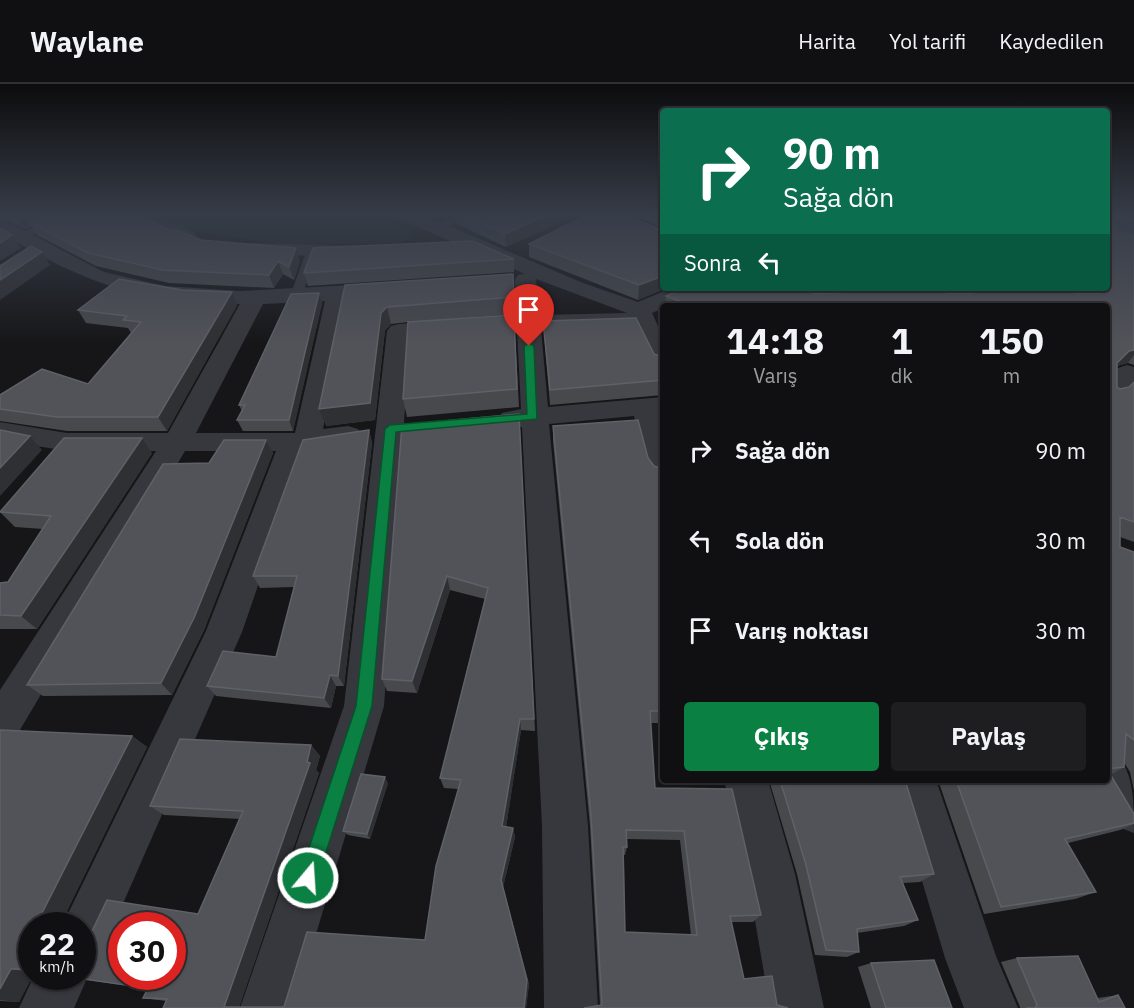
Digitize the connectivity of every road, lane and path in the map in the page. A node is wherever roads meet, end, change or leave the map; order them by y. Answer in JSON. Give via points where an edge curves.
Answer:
{"nodes":[{"id":1,"x":23,"y":258,"type":"edge"},
{"id":2,"x":61,"y":258,"type":"edge"},
{"id":3,"x":310,"y":258,"type":"edge"},
{"id":4,"x":506,"y":258,"type":"edge"},
{"id":5,"x":19,"y":261,"type":"edge"},
{"id":6,"x":550,"y":277,"type":"junction"},
{"id":7,"x":406,"y":289,"type":"edge"},
{"id":8,"x":685,"y":291,"type":"edge"},
{"id":9,"x":338,"y":293,"type":"junction"},
{"id":10,"x":296,"y":296,"type":"junction"},
{"id":11,"x":255,"y":298,"type":"junction"},
{"id":12,"x":663,"y":303,"type":"edge"},
{"id":13,"x":660,"y":305,"type":"edge"},
{"id":14,"x":641,"y":315,"type":"junction"},
{"id":15,"x":528,"y":322,"type":"junction"},
{"id":16,"x":660,"y":356,"type":"edge"},
{"id":17,"x":1123,"y":372,"type":"edge"},
{"id":18,"x":1110,"y":390,"type":"edge"},
{"id":19,"x":654,"y":406,"type":"edge"},
{"id":20,"x":533,"y":417,"type":"junction"},
{"id":21,"x":486,"y":421,"type":"edge"},
{"id":22,"x":403,"y":428,"type":"junction"},
{"id":23,"x":0,"y":430,"type":"edge"},
{"id":24,"x":177,"y":441,"type":"junction"},
{"id":25,"x":301,"y":441,"type":"junction"},
{"id":26,"x":67,"y":442,"type":"junction"},
{"id":27,"x":660,"y":450,"type":"edge"},
{"id":28,"x":45,"y":468,"type":"edge"},
{"id":29,"x":0,"y":726,"type":"edge"},
{"id":30,"x":1110,"y":774,"type":"edge"},
{"id":31,"x":747,"y":783,"type":"edge"},
{"id":32,"x":915,"y":783,"type":"edge"},
{"id":33,"x":1134,"y":811,"type":"edge"},
{"id":34,"x":94,"y":912,"type":"edge"},
{"id":35,"x":55,"y":990,"type":"edge"},
{"id":36,"x":46,"y":1008,"type":"edge"},
{"id":37,"x":267,"y":1008,"type":"edge"},
{"id":38,"x":571,"y":1008,"type":"edge"},
{"id":39,"x":797,"y":1008,"type":"edge"},
{"id":40,"x":991,"y":1008,"type":"edge"}],
"edges":[{"from":1,"to":5,"type":"street"},
{"from":2,"to":11,"type":"street","via":[[98,277],[145,288],[206,297]]},
{"from":3,"to":10,"type":"lane"},
{"from":4,"to":6,"type":"street"},
{"from":6,"to":14,"type":"street"},
{"from":6,"to":15,"type":"street","via":[[517,282]]},
{"from":7,"to":9,"type":"street"},
{"from":8,"to":12,"type":"street"},
{"from":9,"to":10,"type":"street"},
{"from":9,"to":25,"type":"street"},
{"from":10,"to":11,"type":"street"},
{"from":11,"to":24,"type":"street"},
{"from":13,"to":14,"type":"street"},
{"from":14,"to":15,"type":"street"},
{"from":14,"to":16,"type":"street"},
{"from":15,"to":20,"type":"street"},
{"from":15,"to":22,"type":"street","via":[[399,331]]},
{"from":17,"to":18,"type":"street"},
{"from":19,"to":20,"type":"street"},
{"from":19,"to":27,"type":"street"},
{"from":20,"to":21,"type":"street"},
{"from":20,"to":38,"type":"street","via":[[544,519],[569,881]]},
{"from":22,"to":25,"type":"street"},
{"from":22,"to":37,"type":"street","via":[[364,706]]},
{"from":23,"to":26,"type":"street"},
{"from":24,"to":25,"type":"street"},
{"from":24,"to":26,"type":"street"},
{"from":24,"to":29,"type":"street"},
{"from":25,"to":34,"type":"street","via":[[224,632]]},
{"from":26,"to":28,"type":"street"},
{"from":30,"to":33,"type":"street"},
{"from":31,"to":39,"type":"street","via":[[771,874]]},
{"from":32,"to":40,"type":"street"},
{"from":35,"to":36,"type":"street"}]}
